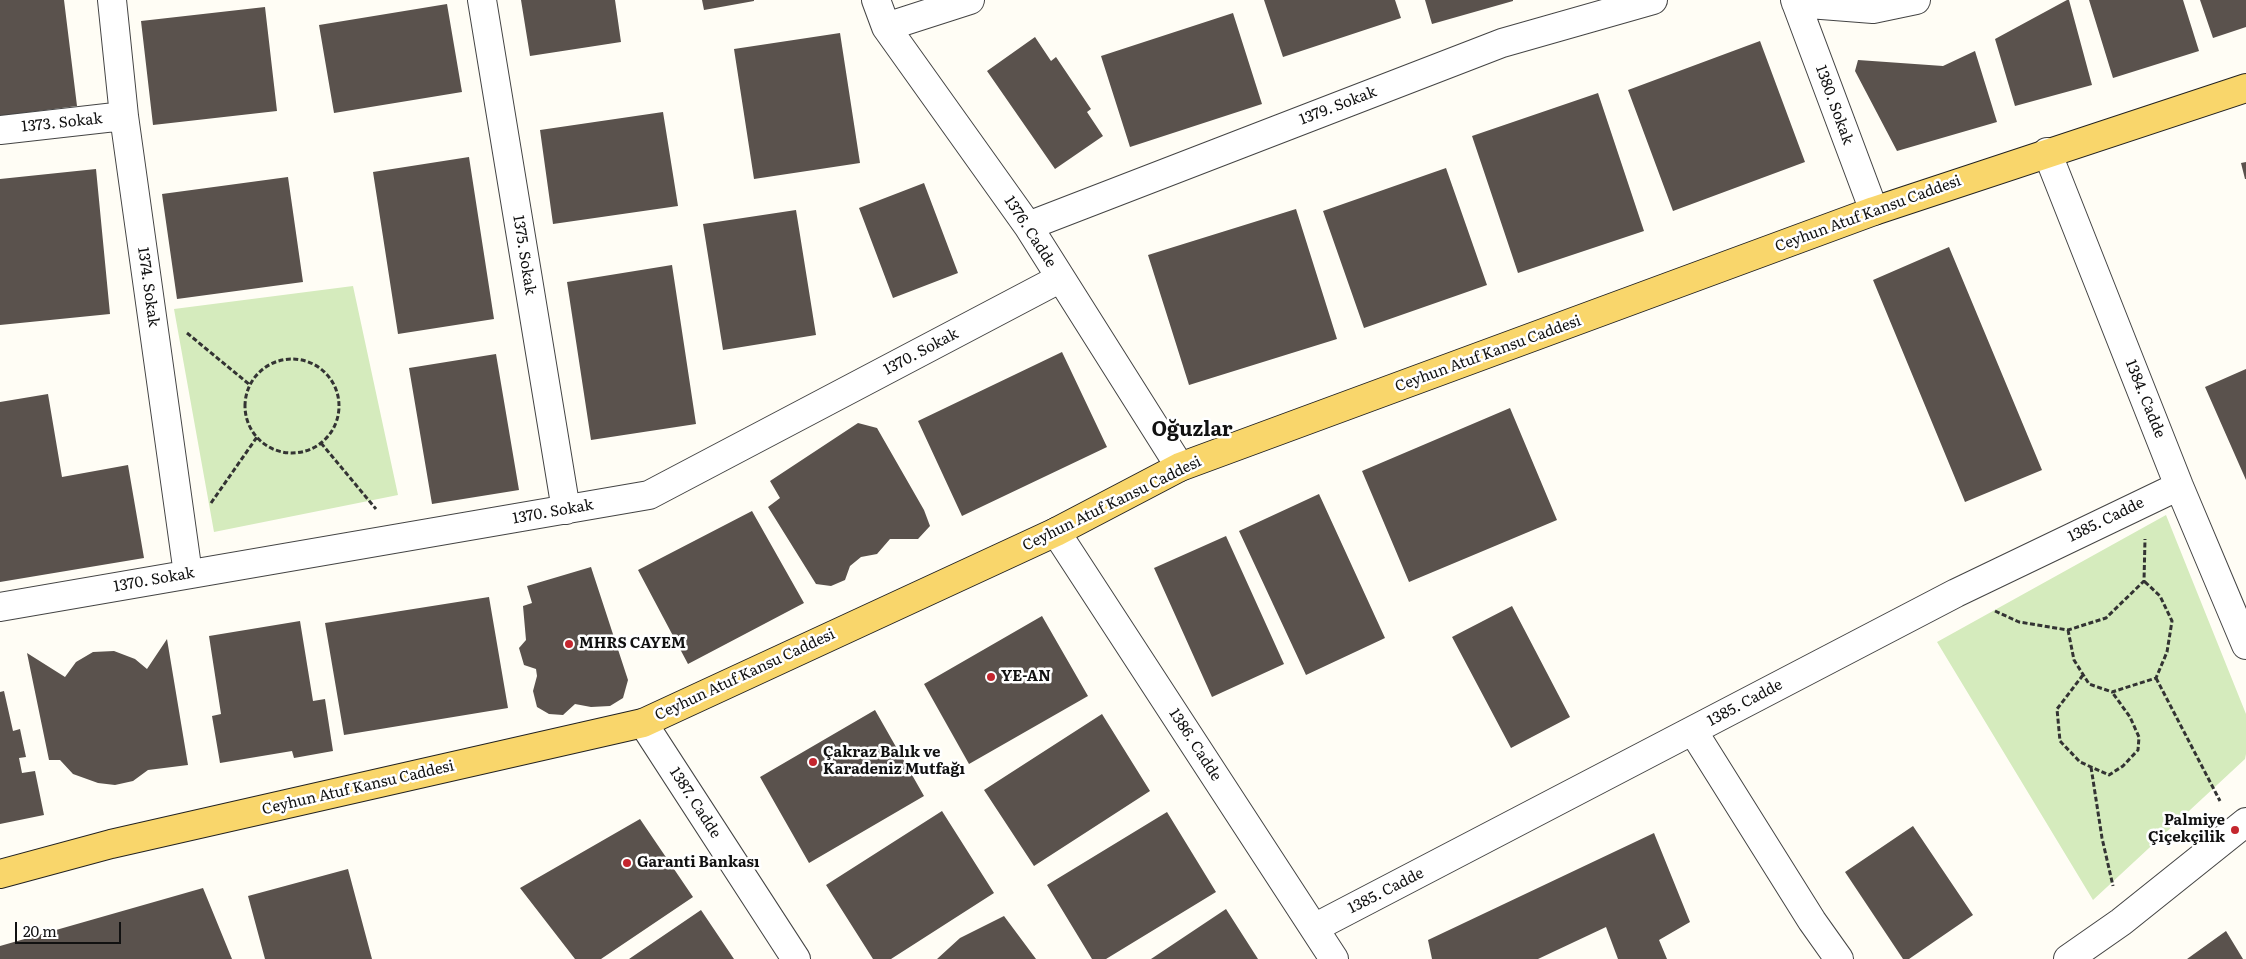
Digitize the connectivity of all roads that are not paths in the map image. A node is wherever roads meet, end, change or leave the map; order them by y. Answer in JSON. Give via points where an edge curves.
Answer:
{"nodes":[{"id":1,"x":112,"y":0,"type":"edge"},
{"id":2,"x":482,"y":0,"type":"edge"},
{"id":3,"x":876,"y":0,"type":"edge"},
{"id":4,"x":970,"y":0,"type":"edge"},
{"id":5,"x":1653,"y":0,"type":"edge"},
{"id":6,"x":1916,"y":0,"type":"edge"},
{"id":7,"x":1795,"y":2,"type":"edge"},
{"id":8,"x":886,"y":27,"type":"junction"},
{"id":9,"x":2246,"y":88,"type":"edge"},
{"id":10,"x":124,"y":116,"type":"junction"},
{"id":11,"x":0,"y":130,"type":"edge"},
{"id":12,"x":2047,"y":152,"type":"junction"},
{"id":13,"x":1874,"y":211,"type":"junction"},
{"id":14,"x":1028,"y":226,"type":"junction"},
{"id":15,"x":1060,"y":279,"type":"junction"},
{"id":16,"x":1180,"y":467,"type":"junction"},
{"id":17,"x":2180,"y":486,"type":"junction"},
{"id":18,"x":566,"y":510,"type":"junction"},
{"id":19,"x":1056,"y":532,"type":"junction"},
{"id":20,"x":188,"y":574,"type":"junction"},
{"id":21,"x":0,"y":607,"type":"edge"},
{"id":22,"x":2246,"y":645,"type":"edge"},
{"id":23,"x":643,"y":723,"type":"junction"},
{"id":24,"x":1693,"y":731,"type":"junction"},
{"id":25,"x":2242,"y":833,"type":"edge"},
{"id":26,"x":0,"y":874,"type":"edge"},
{"id":27,"x":1314,"y":928,"type":"junction"},
{"id":28,"x":796,"y":959,"type":"edge"},
{"id":29,"x":1334,"y":959,"type":"edge"},
{"id":30,"x":1840,"y":959,"type":"edge"},
{"id":31,"x":2068,"y":959,"type":"edge"}],
"edges":[{"from":1,"to":10,"type":"street","name":"1374. Sokak"},
{"from":2,"to":18,"type":"street","name":"1375. Sokak"},
{"from":3,"to":8,"type":"street","name":"1376. Cadde"},
{"from":4,"to":8,"type":"street"},
{"from":5,"to":14,"type":"street","name":"1379. Sokak","via":[[1502,43]]},
{"from":6,"to":7,"type":"street","via":[[1873,9]]},
{"from":7,"to":13,"type":"street","name":"1380. Sokak"},
{"from":8,"to":14,"type":"street","name":"1376. Cadde"},
{"from":9,"to":12,"type":"main road","name":"Ceyhun Atuf Kansu Caddesi"},
{"from":10,"to":11,"type":"street","name":"1373. Sokak"},
{"from":10,"to":20,"type":"street","name":"1374. Sokak"},
{"from":12,"to":13,"type":"main road","name":"Ceyhun Atuf Kansu Caddesi"},
{"from":12,"to":17,"type":"street","name":"1384. Cadde"},
{"from":13,"to":16,"type":"main road","name":"Ceyhun Atuf Kansu Caddesi"},
{"from":14,"to":15,"type":"street","name":"1376. Cadde"},
{"from":15,"to":16,"type":"street","name":"1376. Cadde"},
{"from":15,"to":18,"type":"street","name":"1370. Sokak","via":[[649,495]]},
{"from":16,"to":19,"type":"main road","name":"Ceyhun Atuf Kansu Caddesi"},
{"from":17,"to":22,"type":"street","name":"1384. Cadde"},
{"from":17,"to":24,"type":"street","name":"1385. Cadde","via":[[1956,594]]},
{"from":18,"to":20,"type":"street","name":"1370. Sokak"},
{"from":19,"to":23,"type":"main road","name":"Ceyhun Atuf Kansu Caddesi"},
{"from":19,"to":27,"type":"street","name":"1386. Cadde"},
{"from":20,"to":21,"type":"street","name":"1370. Sokak"},
{"from":23,"to":26,"type":"main road","name":"Ceyhun Atuf Kansu Caddesi","via":[[111,844]]},
{"from":23,"to":28,"type":"street","name":"1387. Cadde"},
{"from":24,"to":27,"type":"street","name":"1385. Cadde"},
{"from":24,"to":30,"type":"street","via":[[1812,921]]},
{"from":25,"to":31,"type":"street"},
{"from":27,"to":29,"type":"street","name":"1386. Cadde"}]}
